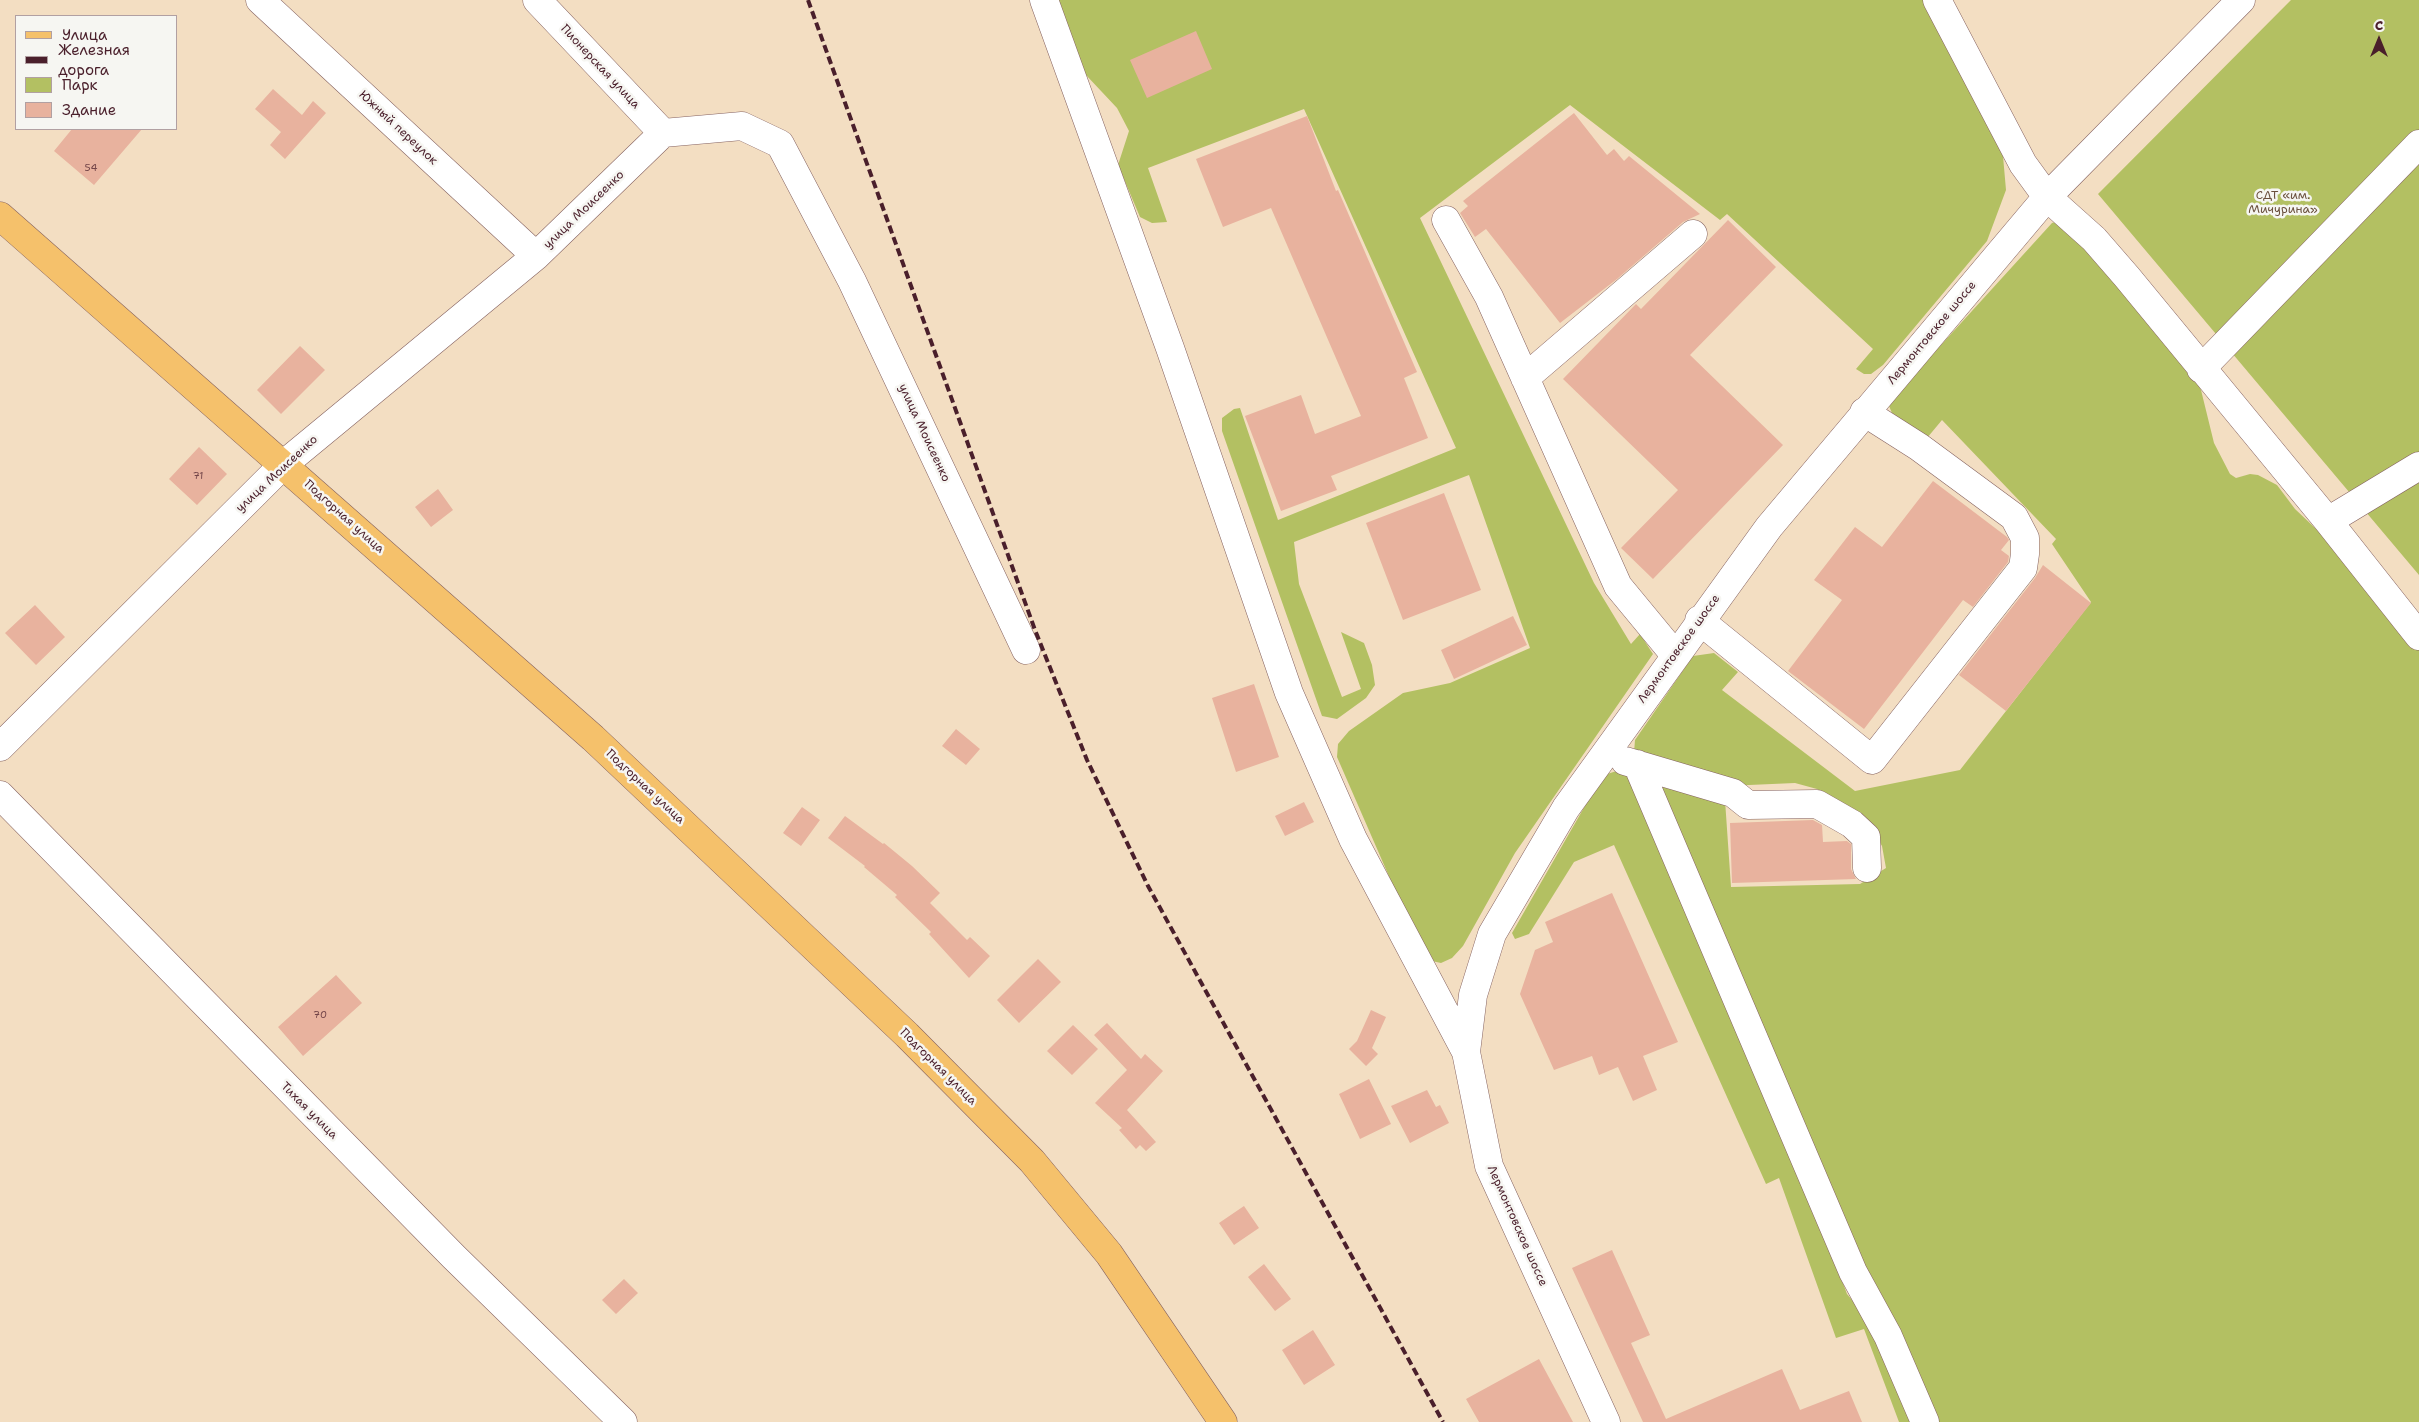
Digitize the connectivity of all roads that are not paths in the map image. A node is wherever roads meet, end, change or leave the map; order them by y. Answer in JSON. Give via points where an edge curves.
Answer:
{"nodes":[{"id":1,"x":260,"y":0,"type":"edge"},
{"id":2,"x":537,"y":0,"type":"edge"},
{"id":3,"x":1044,"y":0,"type":"edge"},
{"id":4,"x":1937,"y":0,"type":"edge"},
{"id":5,"x":2241,"y":0,"type":"edge"},
{"id":6,"x":663,"y":133,"type":"junction"},
{"id":7,"x":2419,"y":144,"type":"edge"},
{"id":8,"x":2047,"y":197,"type":"junction"},
{"id":9,"x":0,"y":216,"type":"edge"},
{"id":10,"x":1446,"y":220,"type":"dead end"},
{"id":11,"x":1693,"y":234,"type":"dead end"},
{"id":12,"x":536,"y":256,"type":"junction"},
{"id":13,"x":2201,"y":369,"type":"junction"},
{"id":14,"x":1525,"y":378,"type":"junction"},
{"id":15,"x":1864,"y":412,"type":"junction"},
{"id":16,"x":284,"y":464,"type":"junction"},
{"id":17,"x":2419,"y":466,"type":"edge"},
{"id":18,"x":2328,"y":521,"type":"junction"},
{"id":19,"x":1700,"y":620,"type":"junction"},
{"id":20,"x":2419,"y":636,"type":"edge"},
{"id":21,"x":1026,"y":650,"type":"dead end"},
{"id":22,"x":1675,"y":655,"type":"junction"},
{"id":23,"x":0,"y":747,"type":"edge"},
{"id":24,"x":1604,"y":754,"type":"junction"},
{"id":25,"x":1637,"y":764,"type":"junction"},
{"id":26,"x":0,"y":795,"type":"edge"},
{"id":27,"x":1868,"y":868,"type":"dead end"},
{"id":28,"x":1466,"y":1052,"type":"junction"},
{"id":29,"x":623,"y":1422,"type":"edge"},
{"id":30,"x":1223,"y":1422,"type":"edge"},
{"id":31,"x":1606,"y":1422,"type":"edge"},
{"id":32,"x":1925,"y":1422,"type":"edge"}],
"edges":[{"from":1,"to":12,"type":"street","name":"Южный переулок"},
{"from":2,"to":6,"type":"street","name":"Пионерская улица"},
{"from":3,"to":28,"type":"street","via":[[1170,348],[1288,693],[1353,839]]},
{"from":4,"to":8,"type":"street","via":[[2023,164]]},
{"from":5,"to":8,"type":"street","name":"Лермонтовское шоссе"},
{"from":6,"to":12,"type":"street","name":"улица Моисеенко"},
{"from":6,"to":21,"type":"street","name":"улица Моисеенко","via":[[742,126],[780,144],[852,281]]},
{"from":7,"to":13,"type":"street"},
{"from":8,"to":13,"type":"street","via":[[2094,240]]},
{"from":8,"to":15,"type":"street","name":"Лермонтовское шоссе"},
{"from":9,"to":16,"type":"main road","name":"Подгорная улица"},
{"from":10,"to":14,"type":"street","via":[[1489,298]]},
{"from":11,"to":14,"type":"street"},
{"from":12,"to":16,"type":"street","name":"улица Моисеенко"},
{"from":13,"to":18,"type":"street"},
{"from":14,"to":22,"type":"street","via":[[1618,586]]},
{"from":15,"to":19,"type":"street","name":"Лермонтовское шоссе","via":[[1768,527]]},
{"from":15,"to":19,"type":"street","via":[[1919,447],[2014,517],[2025,538],[2026,554],[2022,568],[1872,760]]},
{"from":16,"to":23,"type":"street","name":"улица Моисеенко"},
{"from":16,"to":30,"type":"main road","name":"Подгорная улица","via":[[593,738],[907,1035],[1032,1161],[1109,1254]]},
{"from":17,"to":18,"type":"street"},
{"from":18,"to":20,"type":"street"},
{"from":19,"to":22,"type":"street","name":"Лермонтовское шоссе"},
{"from":22,"to":24,"type":"street","name":"Лермонтовское шоссе"},
{"from":24,"to":25,"type":"street"},
{"from":24,"to":28,"type":"street","name":"Лермонтовское шоссе","via":[[1566,808],[1492,934],[1473,995]]},
{"from":25,"to":27,"type":"street","via":[[1733,793],[1748,805],[1818,804],[1852,824],[1866,837]]},
{"from":25,"to":32,"type":"street","via":[[1853,1272],[1888,1336]]},
{"from":26,"to":29,"type":"street","name":"Тихая улица","via":[[454,1257]]},
{"from":28,"to":31,"type":"street","name":"Лермонтовское шоссе","via":[[1489,1166]]}]}
